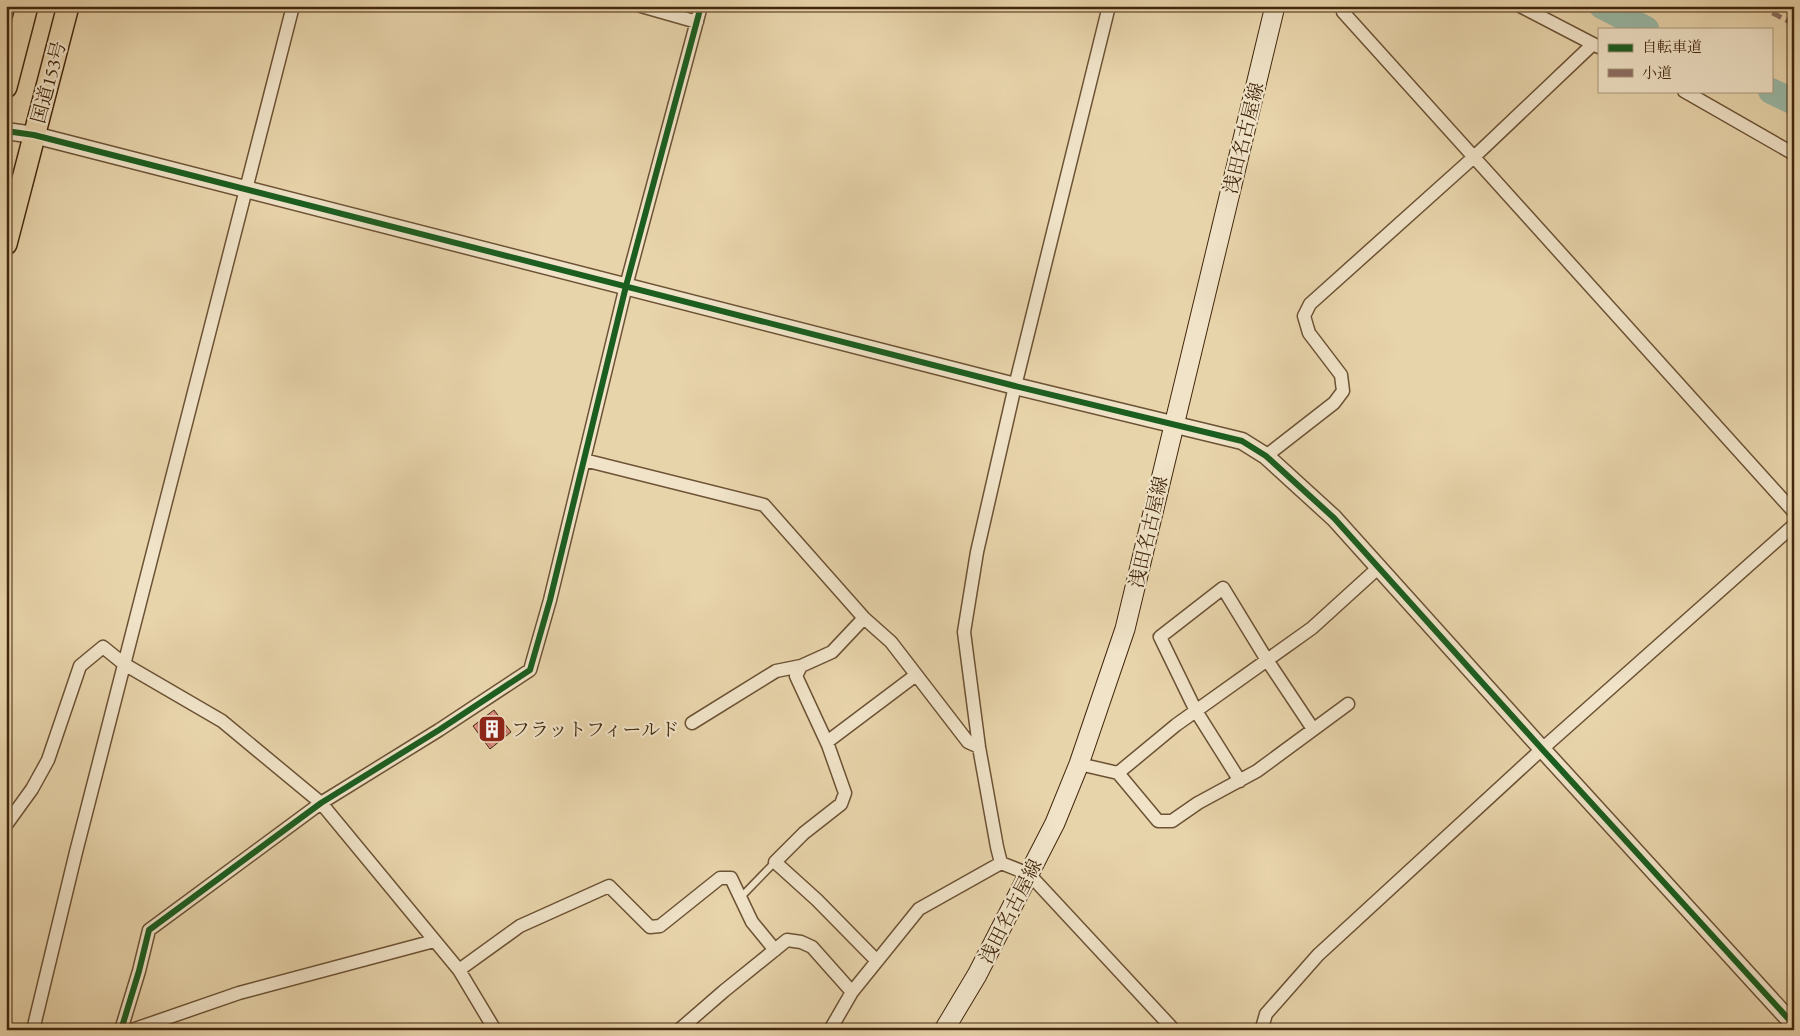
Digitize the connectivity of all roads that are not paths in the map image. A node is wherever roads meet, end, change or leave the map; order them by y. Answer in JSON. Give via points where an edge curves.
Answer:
{"nodes":[{"id":1,"x":27,"y":6,"type":"edge"},
{"id":2,"x":68,"y":6,"type":"edge"},
{"id":3,"x":294,"y":6,"type":"edge"},
{"id":4,"x":641,"y":6,"type":"edge"},
{"id":5,"x":701,"y":6,"type":"edge"},
{"id":6,"x":1109,"y":6,"type":"edge"},
{"id":7,"x":1275,"y":6,"type":"edge"},
{"id":8,"x":1520,"y":6,"type":"edge"},
{"id":9,"x":1343,"y":12,"type":"dead end"},
{"id":10,"x":697,"y":22,"type":"junction"},
{"id":11,"x":1596,"y":45,"type":"edge"},
{"id":12,"x":6,"y":87,"type":"edge"},
{"id":13,"x":1686,"y":92,"type":"edge"},
{"id":14,"x":6,"y":131,"type":"edge"},
{"id":15,"x":34,"y":135,"type":"junction"},
{"id":16,"x":1794,"y":154,"type":"edge"},
{"id":17,"x":1475,"y":156,"type":"junction"},
{"id":18,"x":245,"y":190,"type":"junction"},
{"id":19,"x":6,"y":244,"type":"edge"},
{"id":20,"x":626,"y":286,"type":"junction"},
{"id":21,"x":1015,"y":386,"type":"junction"},
{"id":22,"x":1173,"y":424,"type":"junction"},
{"id":23,"x":1266,"y":456,"type":"junction"},
{"id":24,"x":584,"y":460,"type":"junction"},
{"id":25,"x":1794,"y":512,"type":"edge"},
{"id":26,"x":1794,"y":525,"type":"edge"},
{"id":27,"x":1378,"y":568,"type":"junction"},
{"id":28,"x":864,"y":618,"type":"junction"},
{"id":29,"x":1267,"y":660,"type":"junction"},
{"id":30,"x":124,"y":664,"type":"junction"},
{"id":31,"x":801,"y":666,"type":"junction"},
{"id":32,"x":916,"y":675,"type":"junction"},
{"id":33,"x":1348,"y":704,"type":"dead end"},
{"id":34,"x":1196,"y":711,"type":"junction"},
{"id":35,"x":692,"y":723,"type":"dead end"},
{"id":36,"x":1313,"y":729,"type":"junction"},
{"id":37,"x":827,"y":742,"type":"junction"},
{"id":38,"x":979,"y":748,"type":"junction"},
{"id":39,"x":1542,"y":749,"type":"junction"},
{"id":40,"x":1078,"y":764,"type":"junction"},
{"id":41,"x":1118,"y":772,"type":"junction"},
{"id":42,"x":1240,"y":781,"type":"junction"},
{"id":43,"x":321,"y":804,"type":"junction"},
{"id":44,"x":6,"y":825,"type":"edge"},
{"id":45,"x":775,"y":862,"type":"junction"},
{"id":46,"x":1001,"y":863,"type":"junction"},
{"id":47,"x":1029,"y":874,"type":"junction"},
{"id":48,"x":741,"y":896,"type":"junction"},
{"id":49,"x":434,"y":940,"type":"junction"},
{"id":50,"x":775,"y":950,"type":"junction"},
{"id":51,"x":877,"y":961,"type":"junction"},
{"id":52,"x":459,"y":970,"type":"junction"},
{"id":53,"x":852,"y":992,"type":"junction"},
{"id":54,"x":1794,"y":1025,"type":"edge"},
{"id":55,"x":1171,"y":1029,"type":"edge"},
{"id":56,"x":33,"y":1030,"type":"edge"},
{"id":57,"x":121,"y":1030,"type":"edge"},
{"id":58,"x":132,"y":1030,"type":"edge"},
{"id":59,"x":495,"y":1030,"type":"edge"},
{"id":60,"x":679,"y":1030,"type":"edge"},
{"id":61,"x":830,"y":1030,"type":"edge"},
{"id":62,"x":944,"y":1030,"type":"edge"},
{"id":63,"x":1264,"y":1030,"type":"edge"}],
"edges":[{"from":1,"to":12,"type":"highway","name":"国道153号"},
{"from":2,"to":15,"type":"highway","name":"国道153号"},
{"from":3,"to":18,"type":"street"},
{"from":4,"to":10,"type":"street"},
{"from":5,"to":10,"type":"street"},
{"from":6,"to":21,"type":"street"},
{"from":7,"to":22,"type":"main road","name":"浅田名古屋線"},
{"from":8,"to":11,"type":"street"},
{"from":9,"to":17,"type":"street"},
{"from":10,"to":20,"type":"street"},
{"from":11,"to":17,"type":"street"},
{"from":13,"to":16,"type":"street"},
{"from":14,"to":15,"type":"street"},
{"from":15,"to":18,"type":"street"},
{"from":15,"to":19,"type":"highway","name":"国道153号"},
{"from":17,"to":23,"type":"street","via":[[1310,304],[1304,316],[1309,332],[1341,375],[1343,391],[1334,403]]},
{"from":17,"to":25,"type":"street"},
{"from":18,"to":20,"type":"street"},
{"from":18,"to":30,"type":"street"},
{"from":20,"to":21,"type":"street"},
{"from":20,"to":24,"type":"street"},
{"from":21,"to":22,"type":"street"},
{"from":21,"to":38,"type":"street","via":[[977,552],[964,632]]},
{"from":22,"to":23,"type":"street","via":[[1242,441]]},
{"from":22,"to":40,"type":"main road","name":"浅田名古屋線","via":[[1125,629]]},
{"from":23,"to":27,"type":"street","via":[[1334,518]]},
{"from":24,"to":28,"type":"street","via":[[764,505]]},
{"from":24,"to":43,"type":"street","via":[[530,670]]},
{"from":26,"to":39,"type":"street"},
{"from":27,"to":29,"type":"street","via":[[1312,628]]},
{"from":27,"to":39,"type":"street"},
{"from":28,"to":31,"type":"street","via":[[832,652]]},
{"from":28,"to":32,"type":"street","via":[[891,642]]},
{"from":29,"to":34,"type":"street"},
{"from":29,"to":34,"type":"street","via":[[1224,588],[1160,637]]},
{"from":29,"to":36,"type":"street"},
{"from":30,"to":43,"type":"street","via":[[222,722]]},
{"from":30,"to":44,"type":"street","via":[[103,647],[80,666],[48,760]]},
{"from":30,"to":56,"type":"street"},
{"from":31,"to":35,"type":"street","via":[[776,671]]},
{"from":31,"to":37,"type":"street","via":[[796,676]]},
{"from":32,"to":37,"type":"street"},
{"from":32,"to":38,"type":"street","via":[[968,742]]},
{"from":33,"to":36,"type":"street"},
{"from":34,"to":41,"type":"street"},
{"from":34,"to":42,"type":"street"},
{"from":36,"to":42,"type":"street"},
{"from":37,"to":45,"type":"street","via":[[844,793],[841,804],[804,833]]},
{"from":38,"to":46,"type":"street"},
{"from":39,"to":54,"type":"street"},
{"from":39,"to":63,"type":"street","via":[[1318,955],[1266,1014]]},
{"from":40,"to":41,"type":"street"},
{"from":40,"to":47,"type":"main road","name":"浅田名古屋線","via":[[1055,822]]},
{"from":41,"to":42,"type":"street","via":[[1158,821],[1172,822],[1198,803]]},
{"from":43,"to":49,"type":"street"},
{"from":43,"to":57,"type":"street","via":[[149,930]]},
{"from":45,"to":48,"type":"lane"},
{"from":45,"to":51,"type":"street"},
{"from":46,"to":47,"type":"street"},
{"from":46,"to":51,"type":"street","via":[[919,910]]},
{"from":47,"to":55,"type":"street"},
{"from":47,"to":62,"type":"main road","name":"浅田名古屋線","via":[[977,976]]},
{"from":48,"to":50,"type":"street","via":[[752,922]]},
{"from":48,"to":52,"type":"street","via":[[732,878],[720,878],[660,926],[650,927],[609,886],[520,926]]},
{"from":49,"to":52,"type":"street"},
{"from":49,"to":58,"type":"street","via":[[239,993]]},
{"from":50,"to":53,"type":"street","via":[[787,940],[805,943]]},
{"from":50,"to":60,"type":"street"},
{"from":51,"to":53,"type":"street"},
{"from":52,"to":59,"type":"street"},
{"from":53,"to":61,"type":"street"}]}
